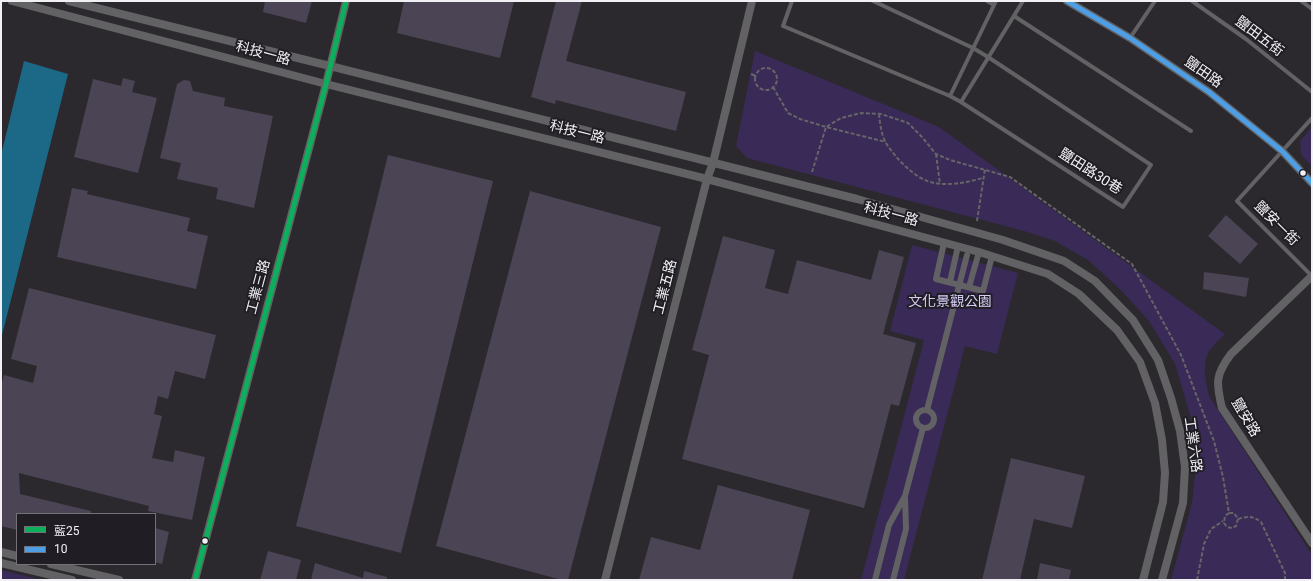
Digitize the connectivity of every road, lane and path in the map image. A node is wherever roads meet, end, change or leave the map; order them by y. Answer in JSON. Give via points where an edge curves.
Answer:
{"nodes":[{"id":1,"x":12,"y":1,"type":"edge"},
{"id":2,"x":69,"y":1,"type":"edge"},
{"id":3,"x":346,"y":1,"type":"edge"},
{"id":4,"x":752,"y":1,"type":"edge"},
{"id":5,"x":792,"y":1,"type":"edge"},
{"id":6,"x":873,"y":1,"type":"edge"},
{"id":7,"x":987,"y":1,"type":"edge"},
{"id":8,"x":1023,"y":1,"type":"edge"},
{"id":9,"x":1067,"y":1,"type":"edge"},
{"id":10,"x":1155,"y":1,"type":"edge"},
{"id":11,"x":1192,"y":1,"type":"edge"},
{"id":12,"x":1301,"y":1,"type":"edge"},
{"id":13,"x":995,"y":3,"type":"edge"},
{"id":14,"x":1312,"y":9,"type":"edge"},
{"id":15,"x":1014,"y":16,"type":"junction"},
{"id":16,"x":1130,"y":38,"type":"junction"},
{"id":17,"x":973,"y":48,"type":"junction"},
{"id":18,"x":988,"y":57,"type":"junction"},
{"id":19,"x":330,"y":66,"type":"junction"},
{"id":20,"x":751,"y":74,"type":"dead end"},
{"id":21,"x":756,"y":76,"type":"junction"},
{"id":22,"x":326,"y":84,"type":"junction"},
{"id":23,"x":773,"y":87,"type":"junction"},
{"id":24,"x":1312,"y":92,"type":"edge"},
{"id":25,"x":950,"y":96,"type":"junction"},
{"id":26,"x":961,"y":102,"type":"junction"},
{"id":27,"x":879,"y":114,"type":"dead end"},
{"id":28,"x":1312,"y":118,"type":"edge"},
{"id":29,"x":1191,"y":131,"type":"dead end"},
{"id":30,"x":886,"y":142,"type":"junction"},
{"id":31,"x":1282,"y":151,"type":"junction"},
{"id":32,"x":936,"y":154,"type":"dead end"},
{"id":33,"x":713,"y":163,"type":"junction"},
{"id":34,"x":985,"y":169,"type":"dead end"},
{"id":35,"x":983,"y":178,"type":"junction"},
{"id":36,"x":707,"y":179,"type":"junction"},
{"id":37,"x":1312,"y":183,"type":"edge"},
{"id":38,"x":940,"y":184,"type":"junction"},
{"id":39,"x":977,"y":221,"type":"dead end"},
{"id":40,"x":944,"y":243,"type":"junction"},
{"id":41,"x":958,"y":246,"type":"junction"},
{"id":42,"x":979,"y":252,"type":"junction"},
{"id":43,"x":967,"y":256,"type":"dead end"},
{"id":44,"x":992,"y":256,"type":"junction"},
{"id":45,"x":1312,"y":276,"type":"edge"},
{"id":46,"x":950,"y":282,"type":"junction"},
{"id":47,"x":960,"y":285,"type":"junction"},
{"id":48,"x":969,"y":287,"type":"junction"},
{"id":49,"x":1133,"y":320,"type":"joint"},
{"id":50,"x":1117,"y":330,"type":"joint"},
{"id":51,"x":928,"y":410,"type":"junction"},
{"id":52,"x":923,"y":428,"type":"junction"},
{"id":53,"x":906,"y":496,"type":"junction"},
{"id":54,"x":1238,"y":519,"type":"dead end"},
{"id":55,"x":1223,"y":521,"type":"dead end"},
{"id":56,"x":1312,"y":543,"type":"edge"},
{"id":57,"x":1,"y":552,"type":"edge"},
{"id":58,"x":16,"y":556,"type":"edge"},
{"id":59,"x":1,"y":563,"type":"edge"},
{"id":60,"x":55,"y":565,"type":"edge"},
{"id":61,"x":72,"y":580,"type":"edge"},
{"id":62,"x":119,"y":580,"type":"edge"},
{"id":63,"x":195,"y":580,"type":"edge"},
{"id":64,"x":605,"y":580,"type":"edge"},
{"id":65,"x":875,"y":580,"type":"edge"},
{"id":66,"x":893,"y":580,"type":"edge"},
{"id":67,"x":1142,"y":580,"type":"edge"},
{"id":68,"x":1162,"y":580,"type":"edge"},
{"id":69,"x":1197,"y":580,"type":"edge"},
{"id":70,"x":1285,"y":580,"type":"edge"}],
"edges":[{"from":1,"to":22,"type":"street","name":"科技一路"},
{"from":2,"to":19,"type":"street","name":"科技一路"},
{"from":3,"to":19,"type":"street","name":"工業三路"},
{"from":4,"to":33,"type":"street","name":"工業五路"},
{"from":5,"to":25,"type":"lane","name":"鹽田路30巷","via":[[783,26]]},
{"from":6,"to":17,"type":"lane","name":"鹽田路30巷"},
{"from":7,"to":13,"type":"lane"},
{"from":8,"to":15,"type":"lane"},
{"from":9,"to":16,"type":"street","name":"鹽田路"},
{"from":10,"to":16,"type":"lane"},
{"from":11,"to":24,"type":"lane","name":"鹽田五街","via":[[1246,39]]},
{"from":12,"to":14,"type":"lane"},
{"from":13,"to":17,"type":"lane"},
{"from":15,"to":18,"type":"lane"},
{"from":15,"to":29,"type":"lane"},
{"from":16,"to":31,"type":"street","name":"鹽田路","via":[[1209,92]]},
{"from":17,"to":18,"type":"lane","name":"鹽田路30巷"},
{"from":17,"to":25,"type":"lane"},
{"from":18,"to":26,"type":"lane"},
{"from":18,"to":26,"type":"lane","name":"鹽田路30巷","via":[[1150,165],[1123,207]]},
{"from":19,"to":22,"type":"street","name":"工業三路"},
{"from":19,"to":33,"type":"street","name":"科技一路"},
{"from":20,"to":21,"type":"path"},
{"from":21,"to":23,"type":"path","via":[[756,83],[760,88],[767,90]]},
{"from":21,"to":23,"type":"path","via":[[763,69],[770,69],[777,78]]},
{"from":22,"to":36,"type":"street","name":"科技一路"},
{"from":22,"to":63,"type":"street","name":"工業三路"},
{"from":23,"to":30,"type":"path","via":[[788,113],[800,119]]},
{"from":25,"to":26,"type":"lane","name":"鹽田路30巷"},
{"from":27,"to":30,"type":"path"},
{"from":28,"to":31,"type":"lane"},
{"from":30,"to":38,"type":"path","via":[[900,162],[920,177]]},
{"from":31,"to":37,"type":"street","name":"鹽田路"},
{"from":31,"to":45,"type":"lane","name":"鹽安一街","via":[[1237,201]]},
{"from":32,"to":38,"type":"path"},
{"from":33,"to":36,"type":"street","name":"工業五路"},
{"from":33,"to":49,"type":"street","name":"科技一路","via":[[865,201],[1003,240],[1064,262],[1094,281]]},
{"from":34,"to":35,"type":"path"},
{"from":35,"to":38,"type":"path"},
{"from":35,"to":39,"type":"path"},
{"from":36,"to":40,"type":"street","name":"科技一路"},
{"from":36,"to":64,"type":"street","name":"工業五路"},
{"from":40,"to":41,"type":"street","name":"科技一路"},
{"from":40,"to":46,"type":"street","via":[[936,279]]},
{"from":41,"to":42,"type":"street","name":"科技一路"},
{"from":41,"to":46,"type":"street"},
{"from":42,"to":44,"type":"street","name":"科技一路"},
{"from":42,"to":48,"type":"street"},
{"from":43,"to":47,"type":"street"},
{"from":44,"to":48,"type":"street","via":[[983,291]]},
{"from":44,"to":50,"type":"street","name":"科技一路","via":[[1048,274],[1079,294]]},
{"from":45,"to":56,"type":"street","name":"鹽安路","via":[[1231,354],[1218,378],[1218,394],[1222,408]]},
{"from":46,"to":47,"type":"street"},
{"from":47,"to":48,"type":"street"},
{"from":47,"to":51,"type":"street"},
{"from":49,"to":68,"type":"street","name":"工業六路","via":[[1158,360],[1180,431],[1185,467],[1183,503]]},
{"from":50,"to":67,"type":"street","name":"工業六路","via":[[1140,362],[1155,404],[1162,440],[1165,473],[1162,502]]},
{"from":51,"to":52,"type":"street","via":[[933,414],[934,423],[929,428]]},
{"from":51,"to":52,"type":"street","via":[[922,410],[916,417],[916,423]]},
{"from":52,"to":53,"type":"street"},
{"from":53,"to":65,"type":"street","via":[[889,524]]},
{"from":53,"to":66,"type":"street","via":[[906,529]]},
{"from":54,"to":70,"type":"path","via":[[1248,516],[1262,522],[1285,574]]},
{"from":55,"to":69,"type":"path","via":[[1211,529],[1204,544]]},
{"from":57,"to":58,"type":"street"},
{"from":59,"to":61,"type":"street"},
{"from":60,"to":62,"type":"street"}]}
